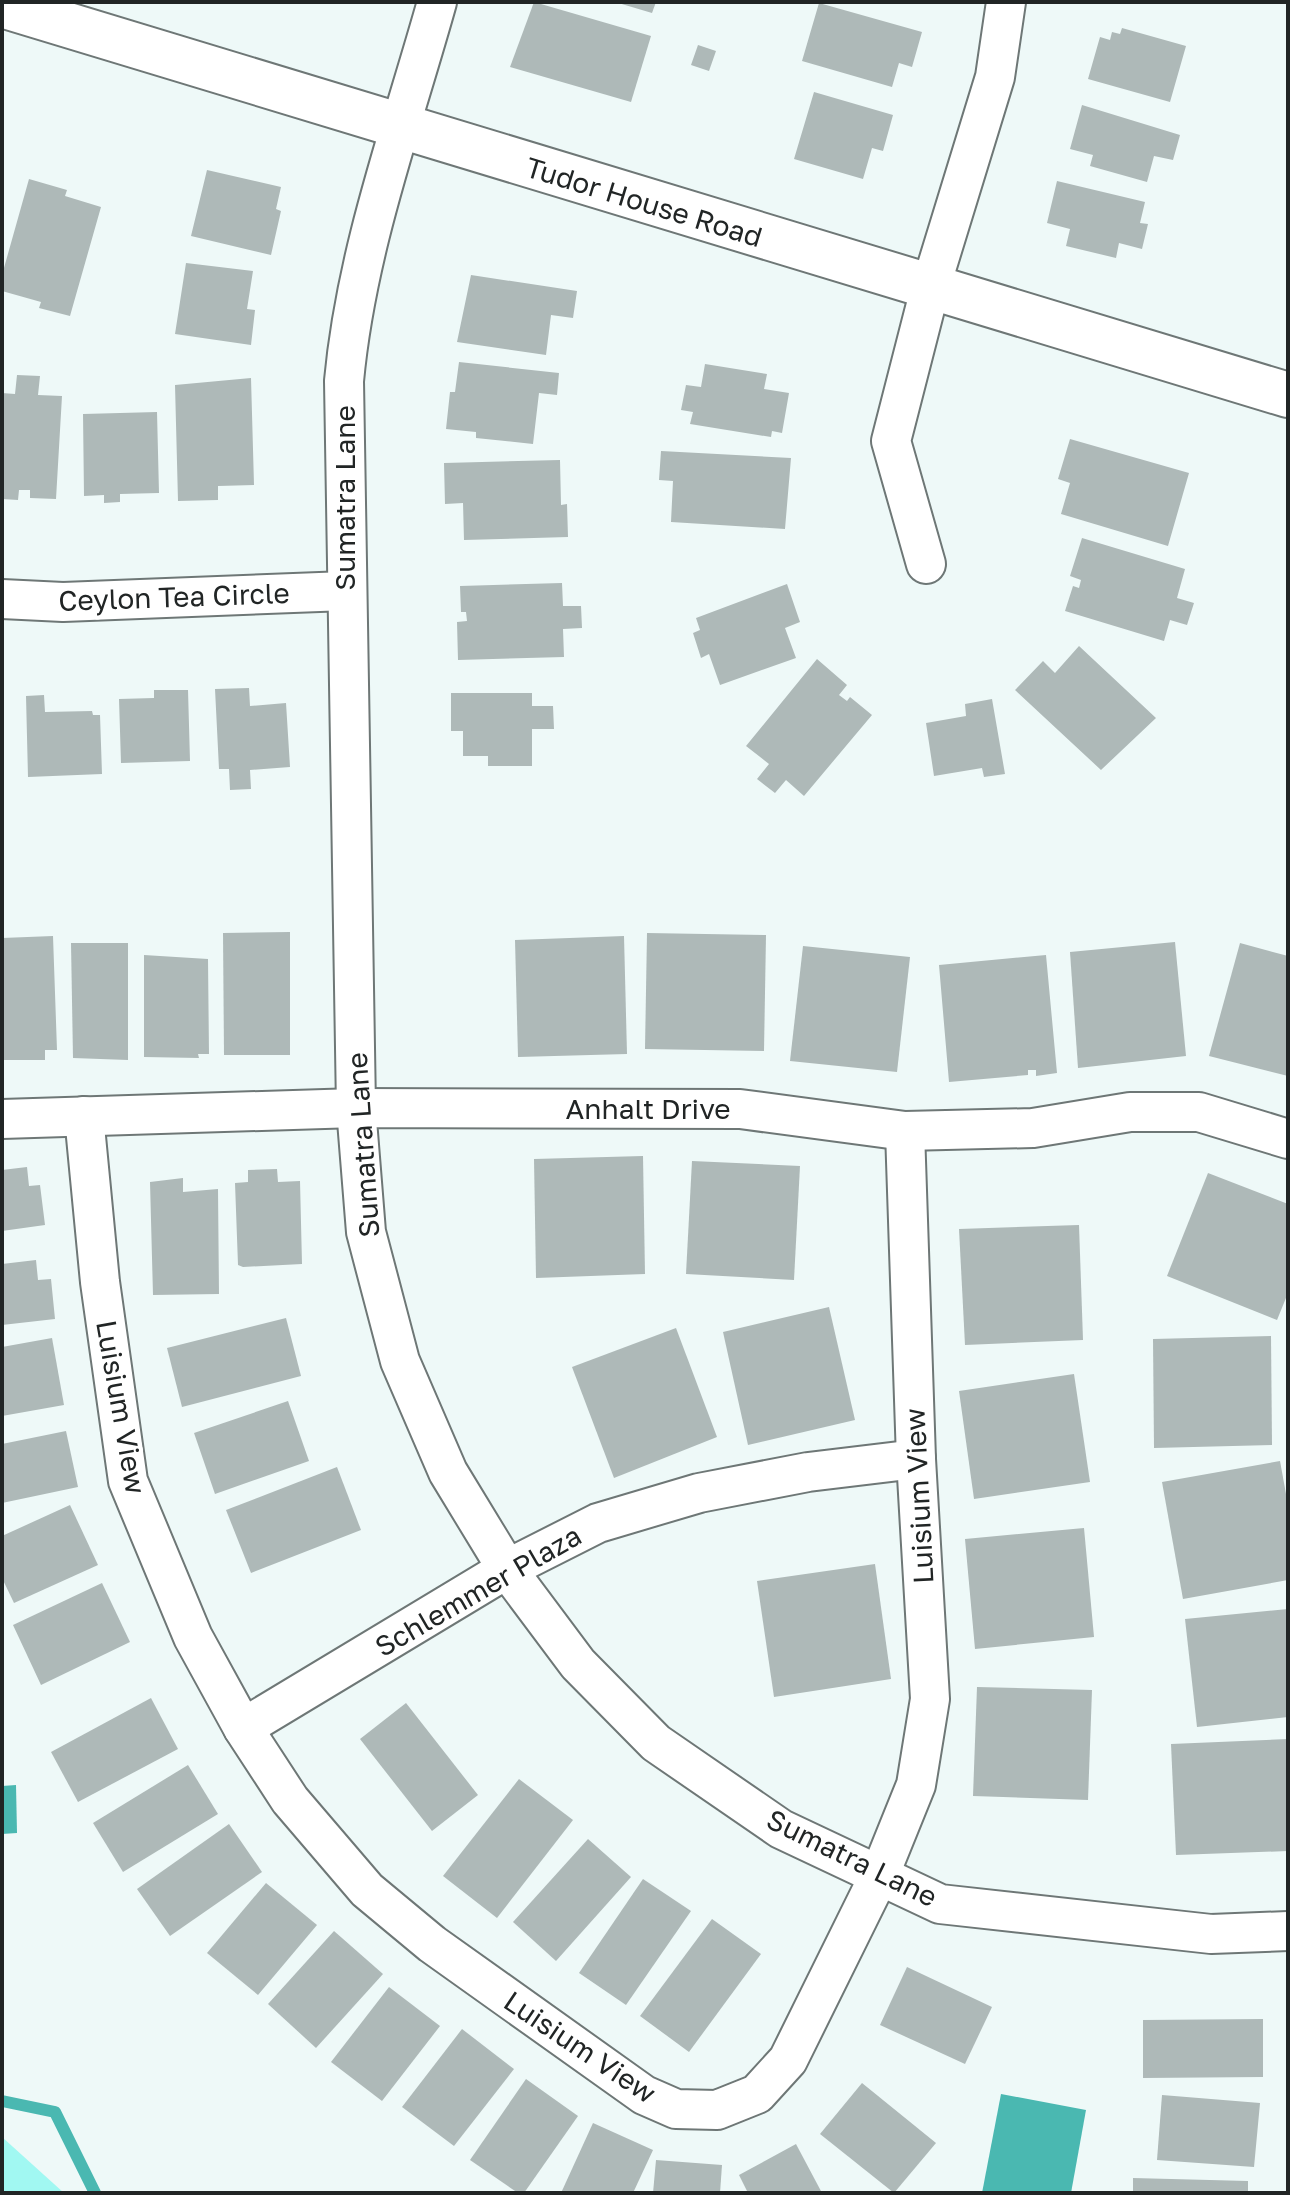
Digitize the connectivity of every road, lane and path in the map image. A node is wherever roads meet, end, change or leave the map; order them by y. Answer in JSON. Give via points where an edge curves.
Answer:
{"nodes":[{"id":1,"x":437,"y":2,"type":"edge"},
{"id":2,"x":1006,"y":2,"type":"edge"},
{"id":3,"x":2,"y":5,"type":"edge"},
{"id":4,"x":402,"y":128,"type":"junction"},
{"id":5,"x":930,"y":289,"type":"junction"},
{"id":6,"x":1288,"y":395,"type":"edge"},
{"id":7,"x":926,"y":564,"type":"dead end"},
{"id":8,"x":346,"y":591,"type":"junction"},
{"id":9,"x":2,"y":599,"type":"edge"},
{"id":10,"x":356,"y":1108,"type":"junction"},
{"id":11,"x":84,"y":1116,"type":"junction"},
{"id":12,"x":2,"y":1119,"type":"edge"},
{"id":13,"x":905,"y":1131,"type":"junction"},
{"id":14,"x":1288,"y":1139,"type":"edge"},
{"id":15,"x":916,"y":1459,"type":"junction"},
{"id":16,"x":507,"y":1569,"type":"junction"},
{"id":17,"x":243,"y":1728,"type":"junction"},
{"id":18,"x":880,"y":1874,"type":"junction"},
{"id":19,"x":1288,"y":1931,"type":"edge"}],
"edges":[{"from":1,"to":4,"type":"street","name":"Sumatra Lane"},
{"from":2,"to":5,"type":"street","via":[[995,77]]},
{"from":3,"to":4,"type":"street","name":"Tudor House Road"},
{"from":4,"to":5,"type":"street","name":"Tudor House Road"},
{"from":4,"to":8,"type":"street","name":"Sumatra Lane","via":[[349,325],[344,381]]},
{"from":5,"to":6,"type":"street","name":"Tudor House Road"},
{"from":5,"to":7,"type":"street","via":[[891,441]]},
{"from":8,"to":9,"type":"street","name":"Ceylon Tea Circle","via":[[63,602]]},
{"from":8,"to":10,"type":"street","name":"Sumatra Lane"},
{"from":10,"to":11,"type":"street","name":"Anhalt Drive"},
{"from":10,"to":13,"type":"street","name":"Anhalt Drive","via":[[740,1109]]},
{"from":10,"to":16,"type":"street","name":"Sumatra Lane","via":[[366,1232],[400,1361],[448,1472]]},
{"from":11,"to":12,"type":"street","name":"Anhalt Drive"},
{"from":11,"to":17,"type":"street","name":"Luisium View","via":[[128,1481],[193,1637]]},
{"from":13,"to":14,"type":"street","name":"Anhalt Drive","via":[[1033,1128],[1130,1112],[1199,1112]]},
{"from":13,"to":15,"type":"street","name":"Luisium View"},
{"from":15,"to":16,"type":"street","name":"Schlemmer Plaza","via":[[699,1493],[598,1523]]},
{"from":15,"to":18,"type":"street","name":"Luisium View","via":[[930,1699],[916,1785]]},
{"from":16,"to":17,"type":"street","name":"Schlemmer Plaza"},
{"from":16,"to":18,"type":"street","name":"Sumatra Lane","via":[[578,1664],[656,1743],[781,1829]]},
{"from":17,"to":18,"type":"street","name":"Luisium View","via":[[290,1800],[367,1890],[432,1944],[644,2095],[676,2109],[717,2110],[757,2094],[788,2060]]},
{"from":18,"to":19,"type":"street","name":"Sumatra Lane","via":[[940,1904],[1211,1934]]}]}
